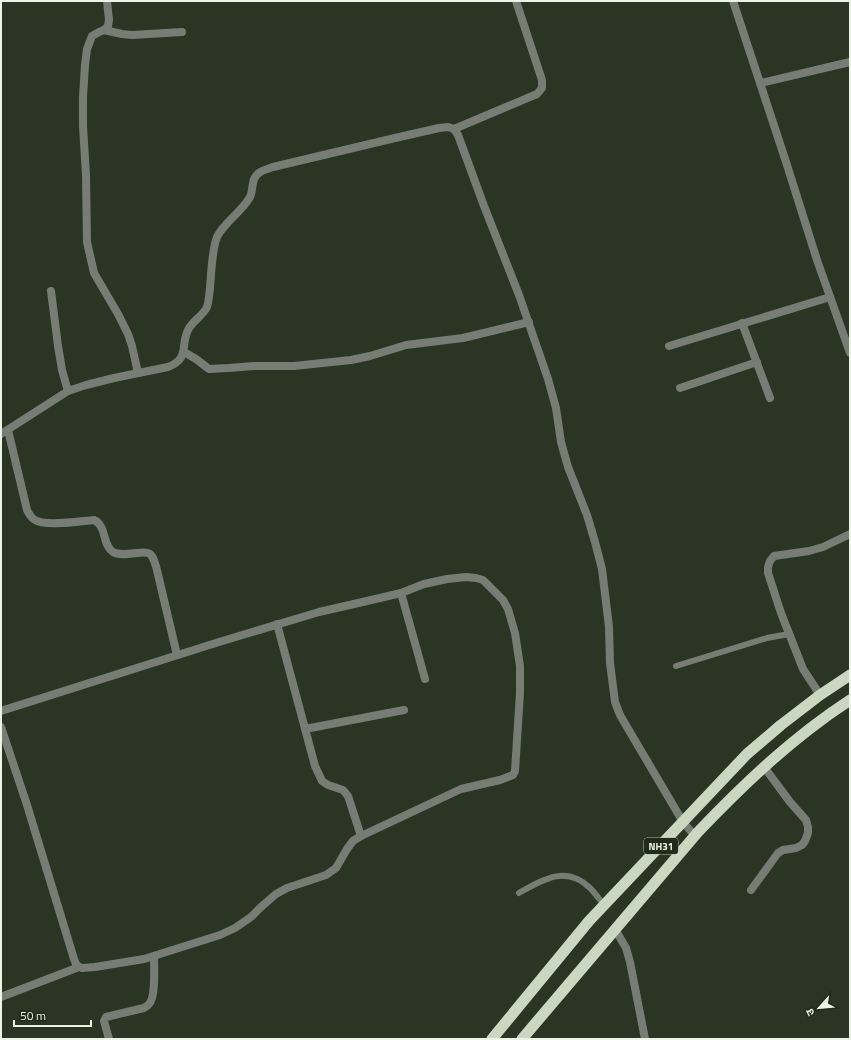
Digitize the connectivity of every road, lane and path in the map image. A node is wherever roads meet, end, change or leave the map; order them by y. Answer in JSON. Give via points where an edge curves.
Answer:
{"nodes":[{"id":1,"x":107,"y":1,"type":"edge"},
{"id":2,"x":516,"y":1,"type":"edge"},
{"id":3,"x":734,"y":1,"type":"edge"},
{"id":4,"x":104,"y":30,"type":"junction"},
{"id":5,"x":182,"y":32,"type":"dead end"},
{"id":6,"x":850,"y":62,"type":"edge"},
{"id":7,"x":761,"y":83,"type":"junction"},
{"id":8,"x":454,"y":129,"type":"junction"},
{"id":9,"x":51,"y":291,"type":"dead end"},
{"id":10,"x":830,"y":297,"type":"junction"},
{"id":11,"x":529,"y":322,"type":"junction"},
{"id":12,"x":742,"y":323,"type":"junction"},
{"id":13,"x":669,"y":346,"type":"dead end"},
{"id":14,"x":184,"y":352,"type":"junction"},
{"id":15,"x":850,"y":353,"type":"edge"},
{"id":16,"x":757,"y":362,"type":"junction"},
{"id":17,"x":138,"y":373,"type":"junction"},
{"id":18,"x":680,"y":388,"type":"dead end"},
{"id":19,"x":68,"y":391,"type":"junction"},
{"id":20,"x":770,"y":398,"type":"dead end"},
{"id":21,"x":4,"y":432,"type":"edge"},
{"id":22,"x":850,"y":534,"type":"edge"},
{"id":23,"x":401,"y":593,"type":"junction"},
{"id":24,"x":277,"y":624,"type":"junction"},
{"id":25,"x":788,"y":634,"type":"junction"},
{"id":26,"x":177,"y":655,"type":"junction"},
{"id":27,"x":676,"y":666,"type":"dead end"},
{"id":28,"x":850,"y":675,"type":"edge"},
{"id":29,"x":425,"y":679,"type":"dead end"},
{"id":30,"x":820,"y":695,"type":"junction"},
{"id":31,"x":850,"y":700,"type":"edge"},
{"id":32,"x":404,"y":710,"type":"dead end"},
{"id":33,"x":1,"y":711,"type":"edge"},
{"id":34,"x":1,"y":727,"type":"edge"},
{"id":35,"x":305,"y":729,"type":"junction"},
{"id":36,"x":764,"y":767,"type":"junction"},
{"id":37,"x":683,"y":822,"type":"junction"},
{"id":38,"x":361,"y":836,"type":"junction"},
{"id":39,"x":694,"y":836,"type":"junction"},
{"id":40,"x":751,"y":890,"type":"dead end"},
{"id":41,"x":519,"y":893,"type":"dead end"},
{"id":42,"x":604,"y":905,"type":"junction"},
{"id":43,"x":615,"y":929,"type":"junction"},
{"id":44,"x":154,"y":956,"type":"junction"},
{"id":45,"x":78,"y":967,"type":"junction"},
{"id":46,"x":1,"y":997,"type":"edge"},
{"id":47,"x":109,"y":1039,"type":"edge"},
{"id":48,"x":492,"y":1039,"type":"edge"},
{"id":49,"x":522,"y":1039,"type":"edge"},
{"id":50,"x":644,"y":1039,"type":"edge"}],
"edges":[{"from":1,"to":4,"type":"street","via":[[109,20]]},
{"from":2,"to":8,"type":"street","via":[[542,80],[542,88],[537,94]]},
{"from":3,"to":7,"type":"street"},
{"from":4,"to":5,"type":"street","via":[[132,35]]},
{"from":4,"to":17,"type":"street","via":[[92,36],[85,65],[83,126],[87,242],[94,273],[128,334]]},
{"from":6,"to":7,"type":"street"},
{"from":7,"to":10,"type":"street"},
{"from":8,"to":11,"type":"street"},
{"from":8,"to":14,"type":"street","via":[[439,128],[273,167],[259,173],[253,182],[251,196],[217,238],[207,307],[187,331]]},
{"from":9,"to":19,"type":"street","via":[[60,362]]},
{"from":10,"to":12,"type":"street"},
{"from":10,"to":15,"type":"street"},
{"from":11,"to":14,"type":"street","via":[[463,338],[406,345],[351,360],[294,366],[209,369]]},
{"from":11,"to":37,"type":"street","via":[[556,408],[568,467],[587,515],[602,569],[615,702],[620,715]]},
{"from":12,"to":13,"type":"street"},
{"from":12,"to":16,"type":"street"},
{"from":14,"to":17,"type":"street","via":[[174,365]]},
{"from":16,"to":18,"type":"street"},
{"from":16,"to":20,"type":"street"},
{"from":17,"to":19,"type":"street"},
{"from":19,"to":21,"type":"street"},
{"from":21,"to":26,"type":"street","via":[[27,510],[36,521],[50,523],[94,520],[99,522],[112,551],[124,554],[150,554],[156,566]]},
{"from":22,"to":25,"type":"street","via":[[823,547],[774,556],[770,561],[768,573]]},
{"from":23,"to":24,"type":"street"},
{"from":23,"to":29,"type":"street"},
{"from":23,"to":38,"type":"street","via":[[424,584],[466,577],[483,580],[503,600],[515,633],[520,666],[515,771],[509,777],[461,789]]},
{"from":24,"to":26,"type":"street"},
{"from":24,"to":35,"type":"street"},
{"from":25,"to":27,"type":"lane"},
{"from":25,"to":30,"type":"street","via":[[803,669]]},
{"from":26,"to":33,"type":"street"},
{"from":28,"to":30,"type":"highway","number":"NH31"},
{"from":30,"to":37,"type":"highway","number":"NH31","via":[[747,754]]},
{"from":31,"to":36,"type":"highway","number":"NH31"},
{"from":32,"to":35,"type":"street"},
{"from":34,"to":45,"type":"street"},
{"from":35,"to":38,"type":"street","via":[[318,774],[322,781],[343,790],[348,796]]},
{"from":36,"to":39,"type":"highway","number":"NH31"},
{"from":36,"to":40,"type":"street","via":[[806,820],[808,833],[802,845],[778,853]]},
{"from":37,"to":39,"type":"street"},
{"from":37,"to":42,"type":"highway","number":"NH31"},
{"from":38,"to":44,"type":"street","via":[[353,841],[336,868],[326,875],[276,894],[251,917],[220,935]]},
{"from":39,"to":43,"type":"highway","number":"NH31"},
{"from":41,"to":42,"type":"lane","via":[[543,880],[568,876],[590,888]]},
{"from":42,"to":48,"type":"highway","number":"NH31"},
{"from":43,"to":49,"type":"highway","number":"NH31"},
{"from":43,"to":50,"type":"street","via":[[626,948],[630,962]]},
{"from":44,"to":45,"type":"street","via":[[95,967]]},
{"from":44,"to":47,"type":"street","via":[[152,1000],[144,1008],[106,1017],[104,1021]]},
{"from":45,"to":46,"type":"street"}]}
